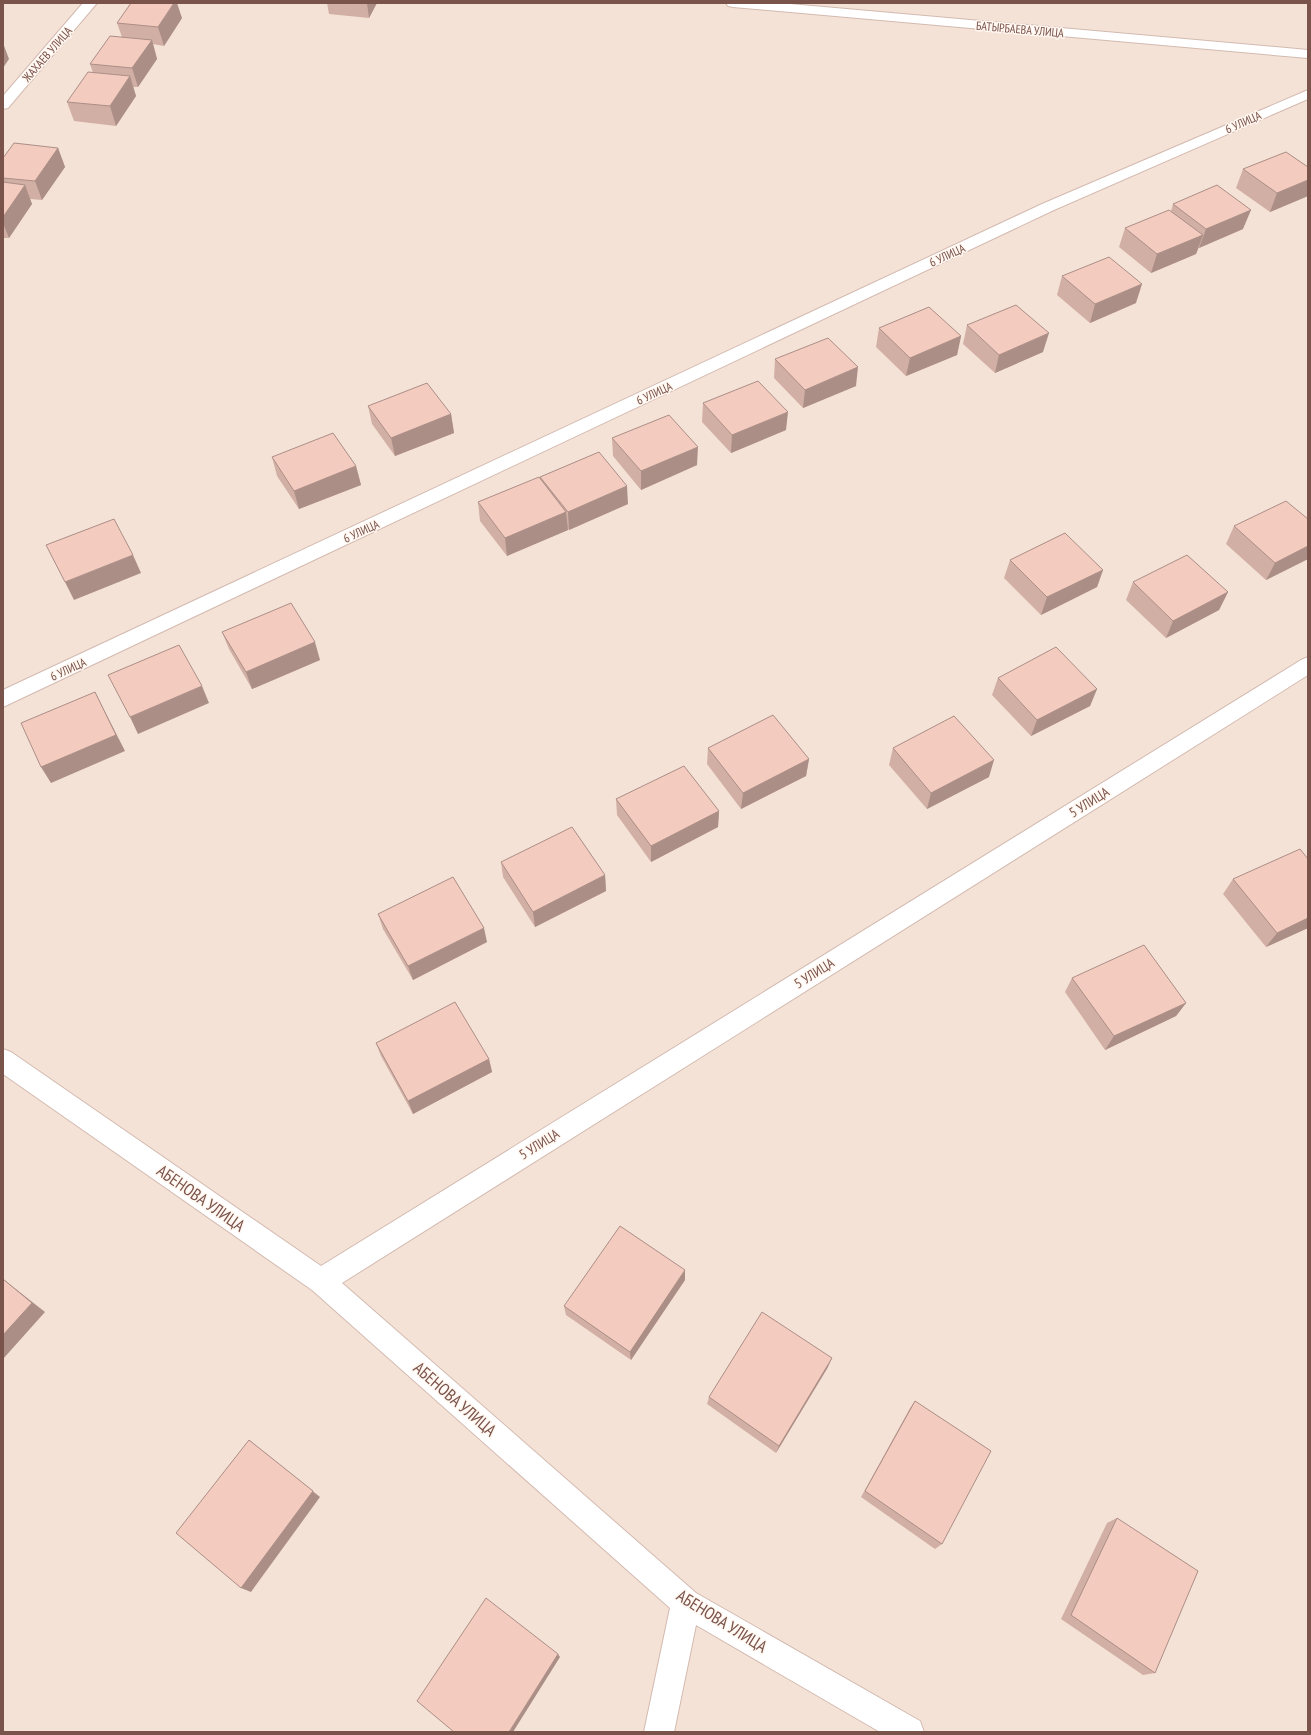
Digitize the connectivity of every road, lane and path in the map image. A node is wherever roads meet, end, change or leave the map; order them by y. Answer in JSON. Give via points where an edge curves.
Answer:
{"nodes":[{"id":1,"x":90,"y":3,"type":"edge"},
{"id":2,"x":733,"y":3,"type":"edge"},
{"id":3,"x":1308,"y":54,"type":"edge"},
{"id":4,"x":1308,"y":94,"type":"edge"},
{"id":5,"x":3,"y":105,"type":"edge"},
{"id":6,"x":1308,"y":665,"type":"edge"},
{"id":7,"x":3,"y":699,"type":"edge"},
{"id":8,"x":3,"y":1060,"type":"edge"},
{"id":9,"x":321,"y":1281,"type":"junction"},
{"id":10,"x":686,"y":1603,"type":"junction"},
{"id":11,"x":659,"y":1732,"type":"edge"},
{"id":12,"x":909,"y":1732,"type":"edge"}],
"edges":[{"from":1,"to":5,"type":"street","name":"ЖАХАЕВ УЛИЦА"},
{"from":2,"to":3,"type":"street","name":"БАТЫРБАЕВА УЛИЦА"},
{"from":4,"to":7,"type":"street","name":"6 УЛИЦА","via":[[1048,207]]},
{"from":6,"to":9,"type":"street","name":"5 УЛИЦА"},
{"from":8,"to":9,"type":"street","name":"АБЕНОВА УЛИЦА"},
{"from":9,"to":10,"type":"street","name":"АБЕНОВА УЛИЦА"},
{"from":10,"to":11,"type":"street"},
{"from":10,"to":12,"type":"street","name":"АБЕНОВА УЛИЦА"}]}
